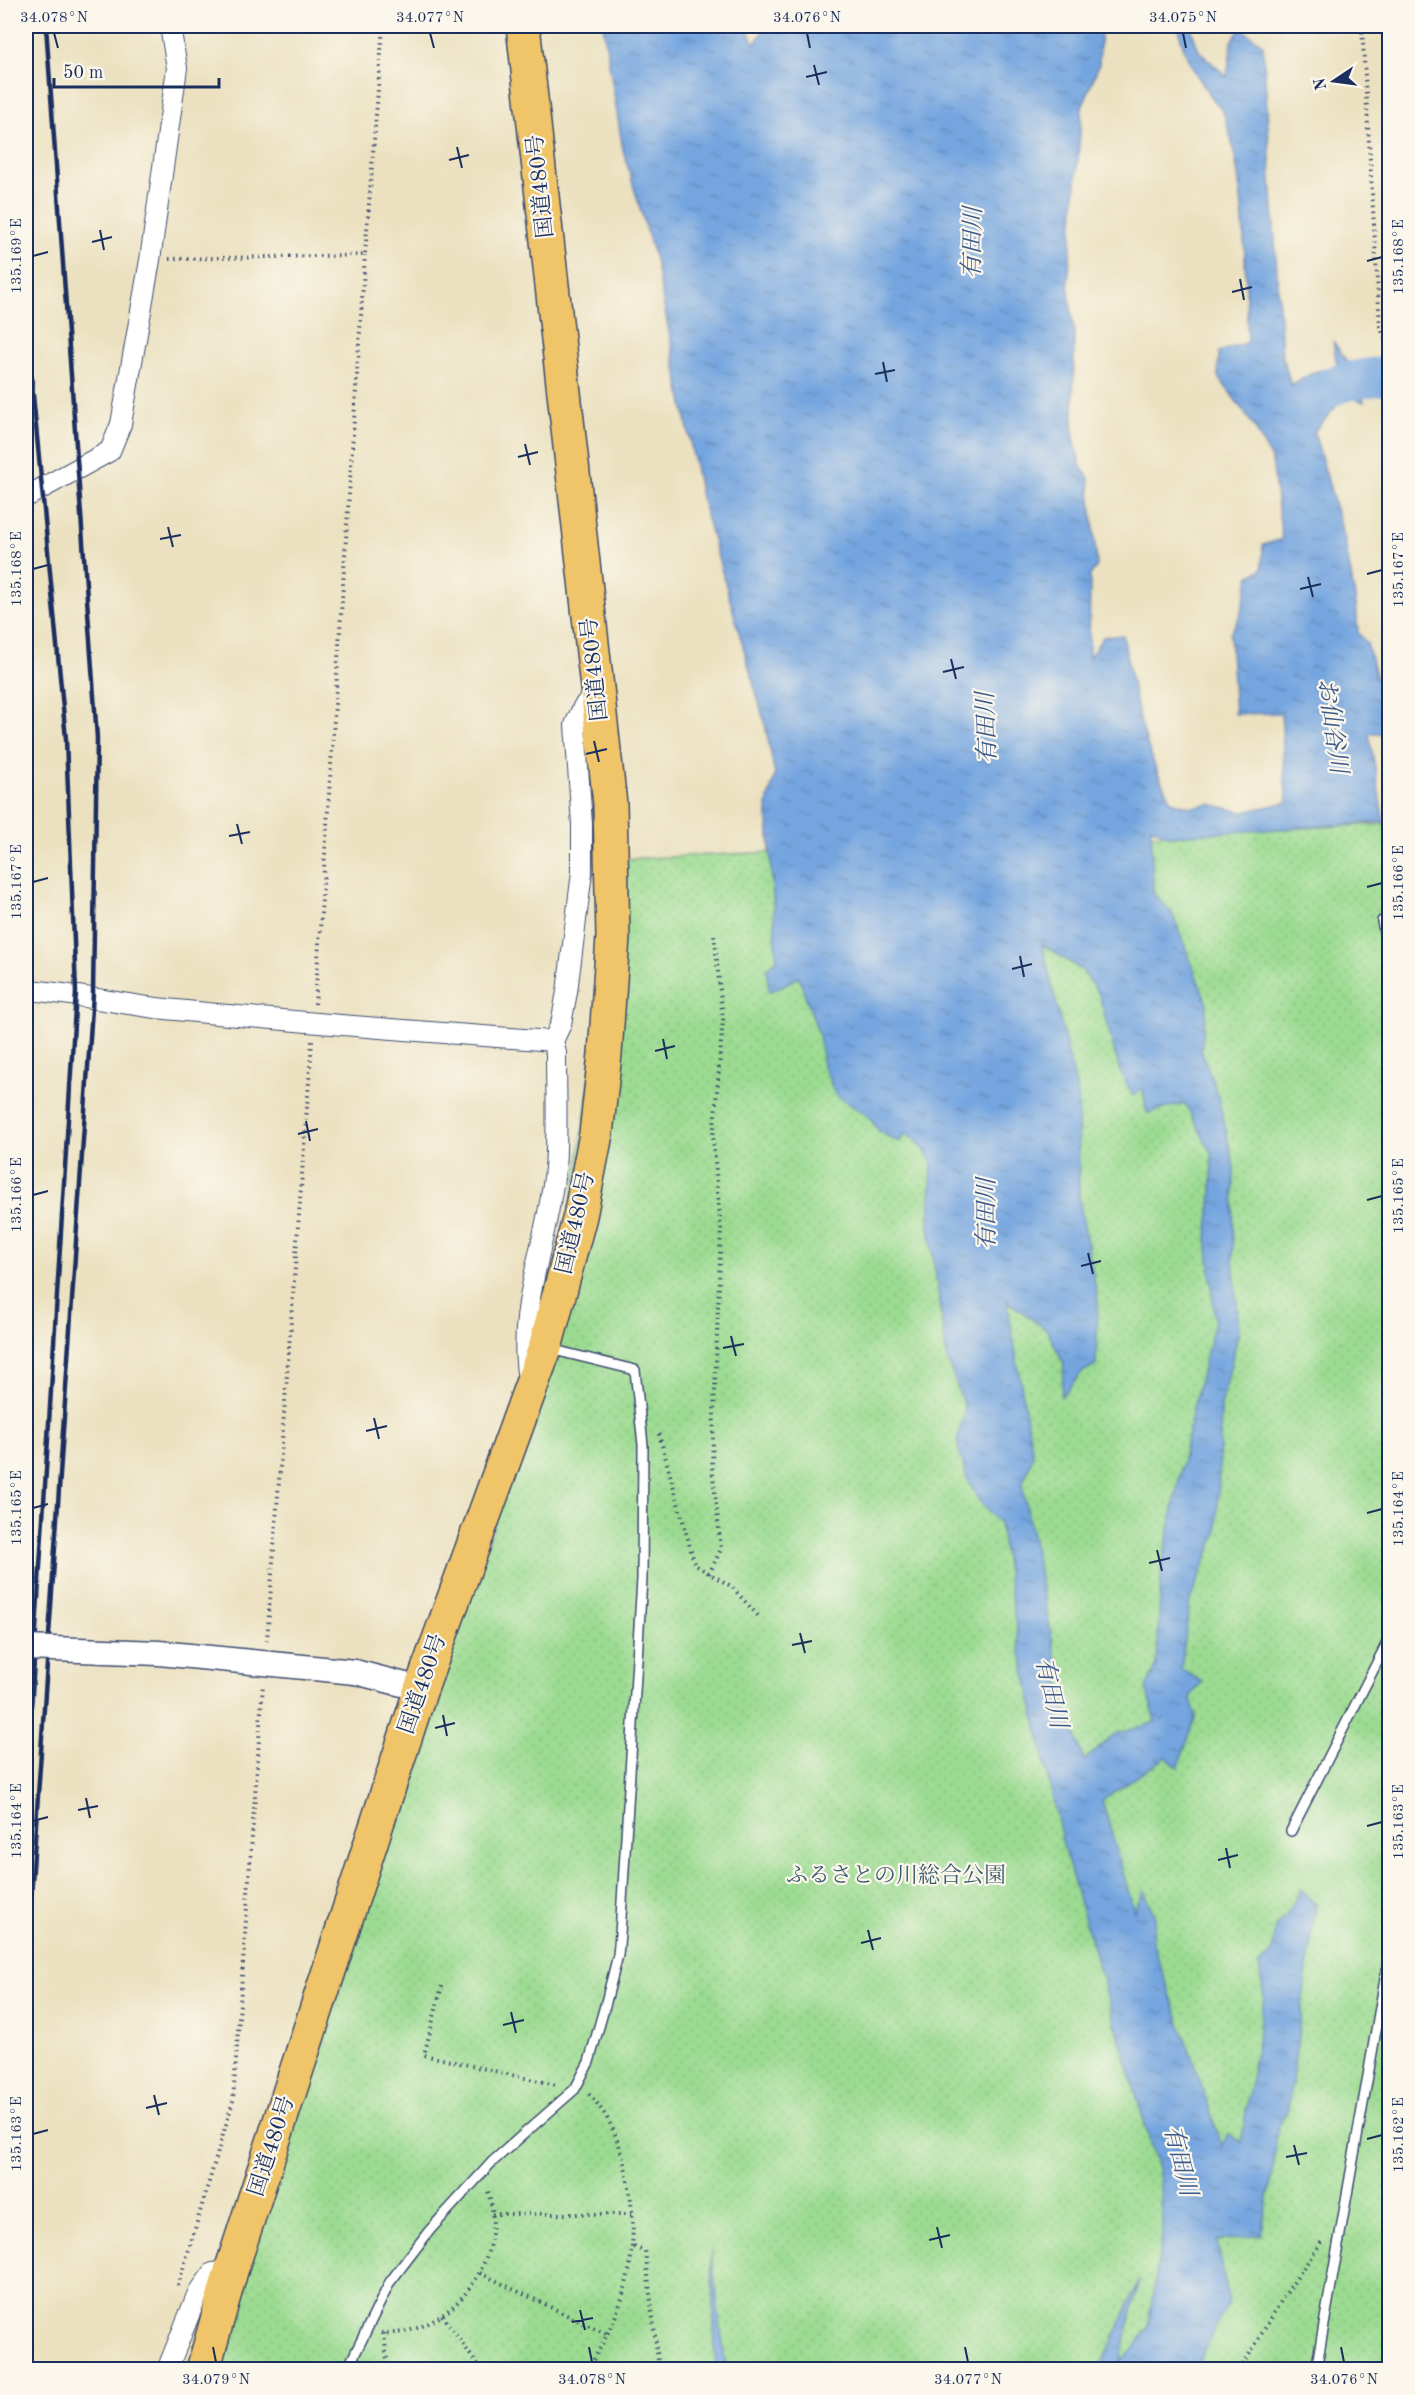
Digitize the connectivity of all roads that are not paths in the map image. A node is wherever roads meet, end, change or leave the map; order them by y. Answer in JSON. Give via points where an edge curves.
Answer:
{"nodes":[{"id":1,"x":170,"y":26,"type":"edge"},
{"id":2,"x":518,"y":32,"type":"edge"},
{"id":3,"x":26,"y":497,"type":"edge"},
{"id":4,"x":597,"y":690,"type":"junction"},
{"id":5,"x":1382,"y":921,"type":"dead end"},
{"id":6,"x":1389,"y":964,"type":"edge"},
{"id":7,"x":26,"y":990,"type":"edge"},
{"id":8,"x":553,"y":1041,"type":"junction"},
{"id":9,"x":545,"y":1348,"type":"junction"},
{"id":10,"x":530,"y":1389,"type":"junction"},
{"id":11,"x":1389,"y":1637,"type":"edge"},
{"id":12,"x":26,"y":1648,"type":"edge"},
{"id":13,"x":421,"y":1689,"type":"junction"},
{"id":14,"x":1291,"y":1832,"type":"dead end"},
{"id":15,"x":1389,"y":1951,"type":"edge"},
{"id":16,"x":231,"y":2271,"type":"junction"},
{"id":17,"x":167,"y":2370,"type":"edge"},
{"id":18,"x":203,"y":2370,"type":"edge"},
{"id":19,"x":347,"y":2370,"type":"edge"},
{"id":20,"x":1316,"y":2370,"type":"edge"}],
"edges":[{"from":1,"to":3,"type":"street","via":[[177,68],[150,260],[121,424],[110,450]]},
{"from":2,"to":4,"type":"highway","name":"国道480号"},
{"from":4,"to":8,"type":"street","via":[[575,725],[582,872],[567,992],[561,1024]]},
{"from":4,"to":9,"type":"highway","name":"国道480号","via":[[610,804],[610,995],[596,1134],[580,1216]]},
{"from":5,"to":6,"type":"lane"},
{"from":7,"to":8,"type":"street","via":[[121,1005],[313,1024]]},
{"from":8,"to":10,"type":"street","via":[[555,1168],[524,1347]]},
{"from":9,"to":10,"type":"highway","name":"国道480号"},
{"from":9,"to":19,"type":"lane","via":[[635,1370],[640,1406],[642,1579],[618,1955],[589,2062],[575,2089],[478,2176],[410,2255],[390,2282]]},
{"from":10,"to":13,"type":"highway","name":"国道480号"},
{"from":11,"to":14,"type":"lane"},
{"from":12,"to":13,"type":"street","bridge":true,"via":[[159,1653],[355,1671]]},
{"from":13,"to":16,"type":"highway","name":"国道480号"},
{"from":15,"to":20,"type":"lane"},
{"from":16,"to":17,"type":"street","via":[[213,2273],[197,2295]]},
{"from":16,"to":18,"type":"highway","name":"国道480号"}]}
